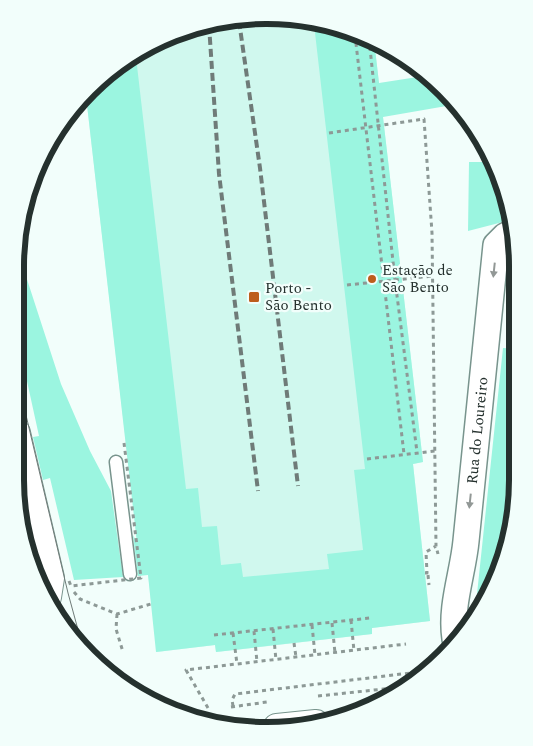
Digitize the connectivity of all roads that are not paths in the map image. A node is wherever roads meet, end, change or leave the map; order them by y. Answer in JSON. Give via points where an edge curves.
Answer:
{"nodes":[{"id":1,"x":507,"y":235,"type":"edge"},
{"id":2,"x":116,"y":462,"type":"dead end"},
{"id":3,"x":24,"y":467,"type":"edge"},
{"id":4,"x":130,"y":574,"type":"dead end"},
{"id":5,"x":49,"y":586,"type":"edge"},
{"id":6,"x":454,"y":633,"type":"edge"}],
"edges":[{"from":1,"to":6,"type":"street","name":"Rua do Loureiro","one_way":true,"via":[[496,245]]},
{"from":2,"to":4,"type":"lane"},
{"from":3,"to":5,"type":"street","via":[[50,578]]}]}
